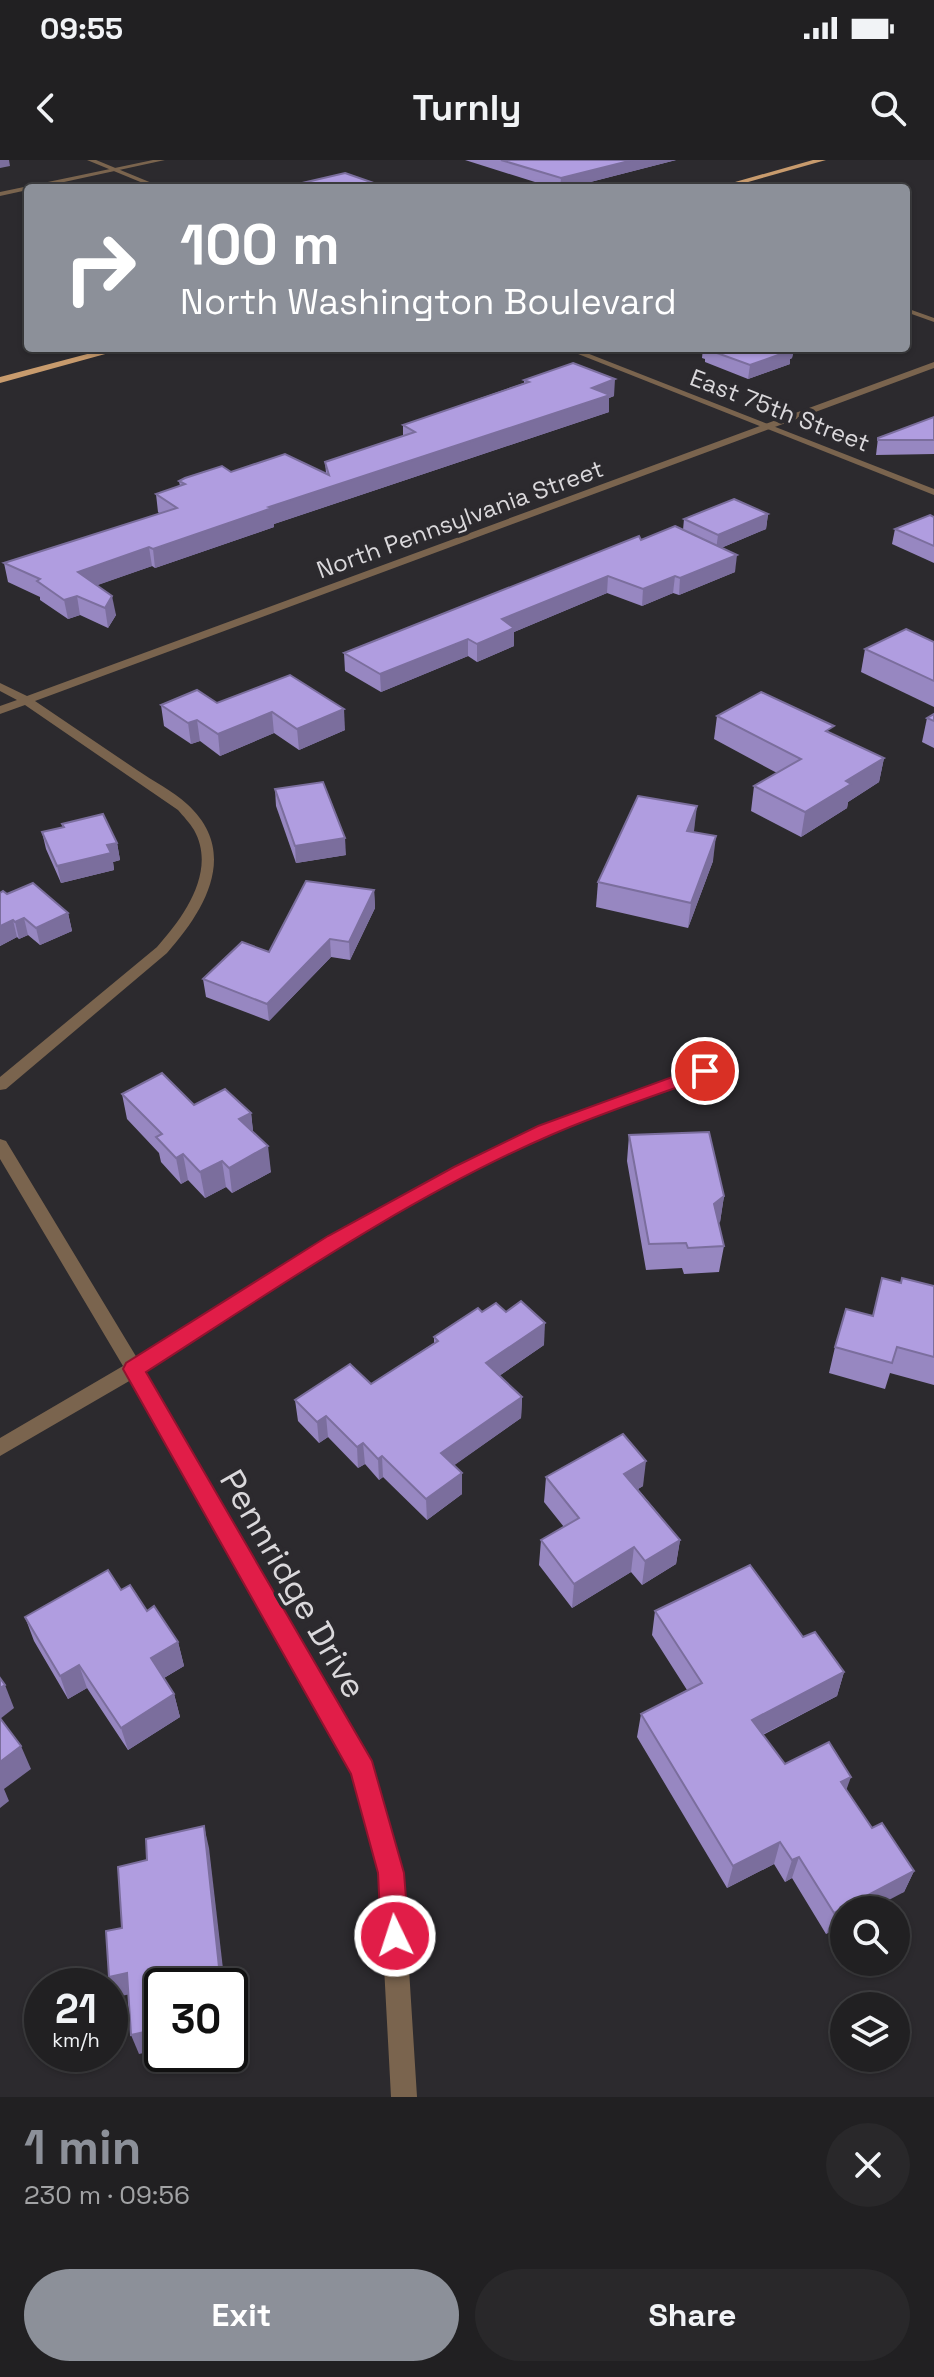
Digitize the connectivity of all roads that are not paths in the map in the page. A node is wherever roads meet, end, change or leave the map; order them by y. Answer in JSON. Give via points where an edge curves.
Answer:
{"nodes":[{"id":1,"x":90,"y":160,"type":"edge"},
{"id":2,"x":162,"y":160,"type":"edge"},
{"id":3,"x":822,"y":160,"type":"edge"},
{"id":4,"x":115,"y":170,"type":"junction"},
{"id":5,"x":48,"y":184,"type":"edge"},
{"id":6,"x":151,"y":184,"type":"edge"},
{"id":7,"x":733,"y":184,"type":"edge"},
{"id":8,"x":24,"y":189,"type":"edge"},
{"id":9,"x":0,"y":194,"type":"edge"},
{"id":10,"x":910,"y":311,"type":"edge"},
{"id":11,"x":934,"y":320,"type":"edge"},
{"id":12,"x":107,"y":352,"type":"edge"},
{"id":13,"x":577,"y":352,"type":"edge"},
{"id":14,"x":934,"y":365,"type":"edge"},
{"id":15,"x":0,"y":380,"type":"edge"},
{"id":16,"x":769,"y":427,"type":"junction"},
{"id":17,"x":934,"y":492,"type":"edge"},
{"id":18,"x":0,"y":686,"type":"edge"},
{"id":19,"x":26,"y":700,"type":"junction"},
{"id":20,"x":0,"y":710,"type":"edge"},
{"id":21,"x":705,"y":1071,"type":"dead end"},
{"id":22,"x":0,"y":1085,"type":"edge"},
{"id":23,"x":0,"y":1145,"type":"edge"},
{"id":24,"x":134,"y":1369,"type":"junction"},
{"id":25,"x":0,"y":1448,"type":"edge"},
{"id":26,"x":404,"y":2097,"type":"edge"}],
"edges":[{"from":1,"to":4,"type":"street"},
{"from":2,"to":4,"type":"street"},
{"from":3,"to":7,"type":"main road"},
{"from":4,"to":5,"type":"street"},
{"from":4,"to":6,"type":"street"},
{"from":8,"to":9,"type":"street"},
{"from":10,"to":11,"type":"lane"},
{"from":12,"to":15,"type":"main road"},
{"from":13,"to":16,"type":"street","name":"East 75th Street"},
{"from":14,"to":16,"type":"street","name":"North Pennsylvania Street"},
{"from":16,"to":17,"type":"street","name":"East 75th Street"},
{"from":16,"to":19,"type":"street","name":"North Pennsylvania Street"},
{"from":18,"to":19,"type":"street"},
{"from":19,"to":20,"type":"street","name":"North Pennsylvania Street"},
{"from":19,"to":22,"type":"street","via":[[183,807],[201,830],[209,859],[203,890],[173,939]]},
{"from":21,"to":24,"type":"street","via":[[545,1130],[460,1172],[335,1241]]},
{"from":23,"to":24,"type":"street","name":"Pennridge Drive"},
{"from":24,"to":25,"type":"street"},
{"from":24,"to":26,"type":"street","name":"Pennridge Drive","via":[[363,1770],[391,1873]]}]}
